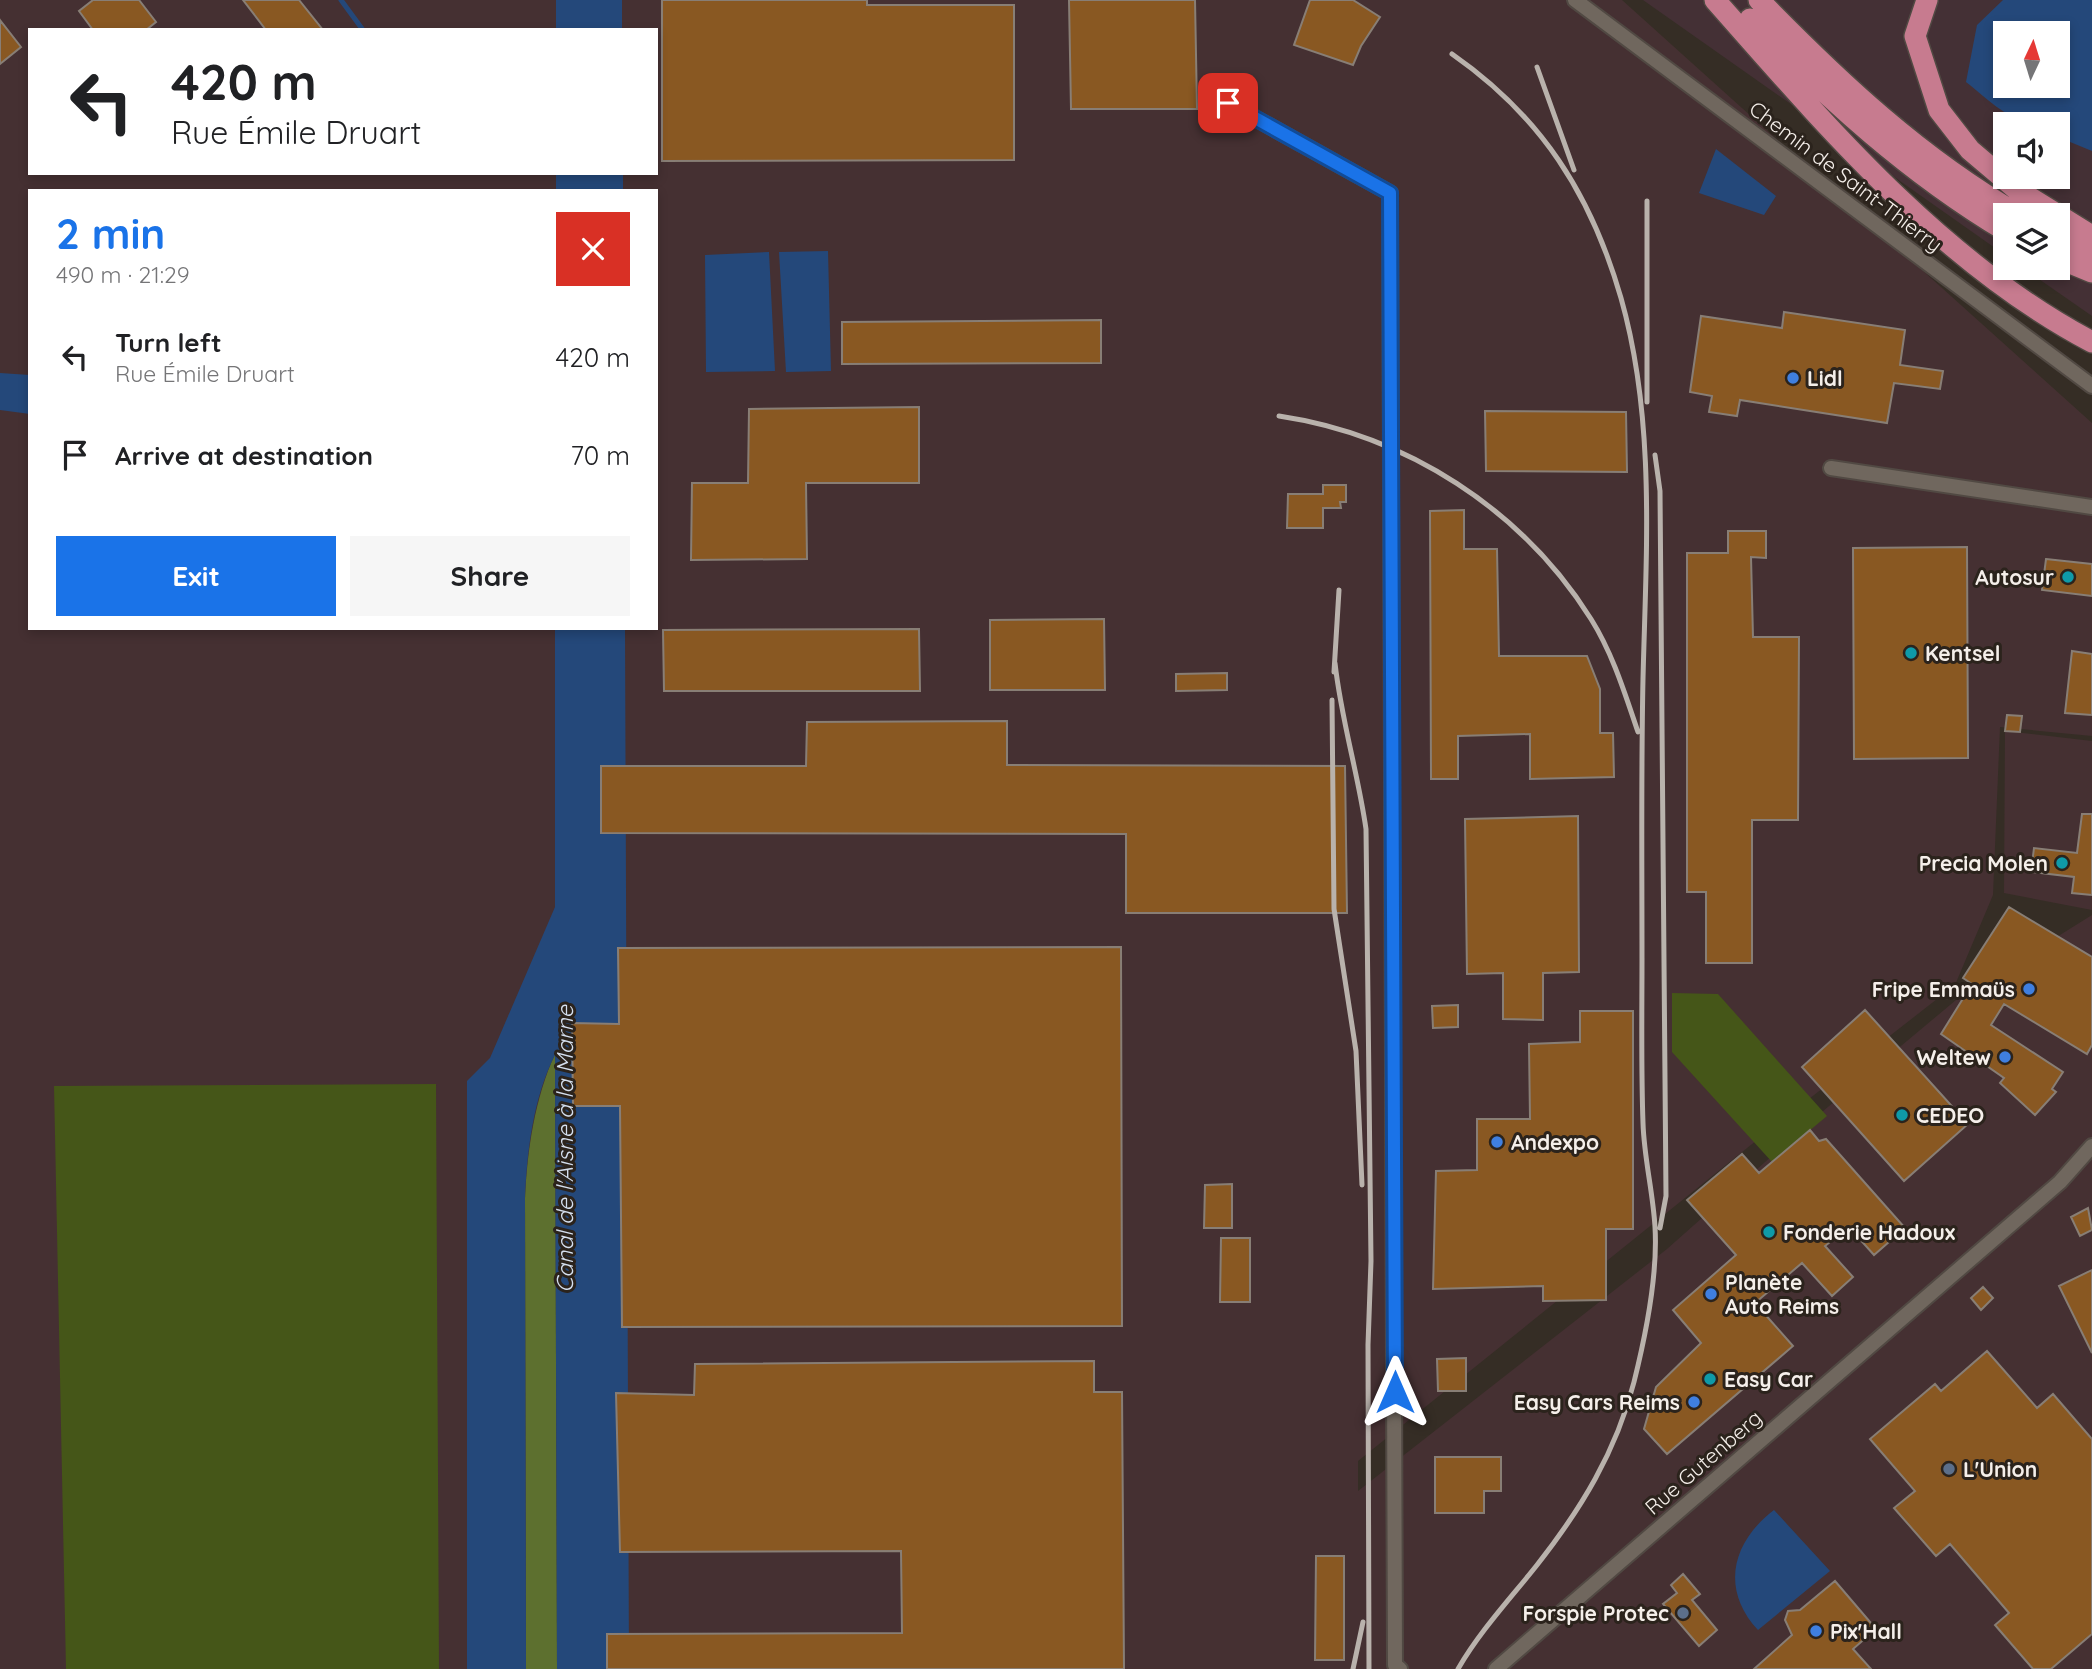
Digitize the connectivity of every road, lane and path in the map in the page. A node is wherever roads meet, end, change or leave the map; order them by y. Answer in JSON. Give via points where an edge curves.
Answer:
{"nodes":[{"id":1,"x":1575,"y":0,"type":"edge"},
{"id":2,"x":1715,"y":0,"type":"edge"},
{"id":3,"x":1731,"y":0,"type":"edge"},
{"id":4,"x":1759,"y":0,"type":"edge"},
{"id":5,"x":1927,"y":0,"type":"edge"},
{"id":6,"x":1228,"y":103,"type":"dead end"},
{"id":7,"x":1999,"y":203,"type":"edge"},
{"id":8,"x":2038,"y":203,"type":"edge"},
{"id":9,"x":2070,"y":222,"type":"edge"},
{"id":10,"x":1993,"y":223,"type":"edge"},
{"id":11,"x":2092,"y":236,"type":"edge"},
{"id":12,"x":2070,"y":243,"type":"edge"},
{"id":13,"x":2092,"y":252,"type":"edge"},
{"id":14,"x":2070,"y":263,"type":"edge"},
{"id":15,"x":2092,"y":272,"type":"edge"},
{"id":16,"x":2092,"y":342,"type":"edge"},
{"id":17,"x":2092,"y":386,"type":"edge"},
{"id":18,"x":1831,"y":468,"type":"dead end"},
{"id":19,"x":2092,"y":506,"type":"edge"},
{"id":20,"x":2092,"y":1146,"type":"edge"},
{"id":21,"x":1400,"y":1669,"type":"edge"},
{"id":22,"x":1496,"y":1669,"type":"edge"}],
"edges":[{"from":1,"to":17,"type":"street","name":"Chemin de Saint-Thierry"},
{"from":2,"to":16,"type":"highway","via":[[1887,186],[1939,235],[1980,272]]},
{"from":3,"to":10,"type":"highway","via":[[1888,150]]},
{"from":4,"to":7,"type":"highway","via":[[1902,136]]},
{"from":5,"to":8,"type":"highway","via":[[1915,36],[1939,110],[1970,150]]},
{"from":6,"to":21,"type":"street","via":[[1390,193],[1395,1665]]},
{"from":9,"to":11,"type":"highway"},
{"from":12,"to":13,"type":"highway"},
{"from":14,"to":15,"type":"highway"},
{"from":18,"to":19,"type":"street"},
{"from":20,"to":22,"type":"street","name":"Rue Gutenberg","via":[[2060,1182]]}]}
